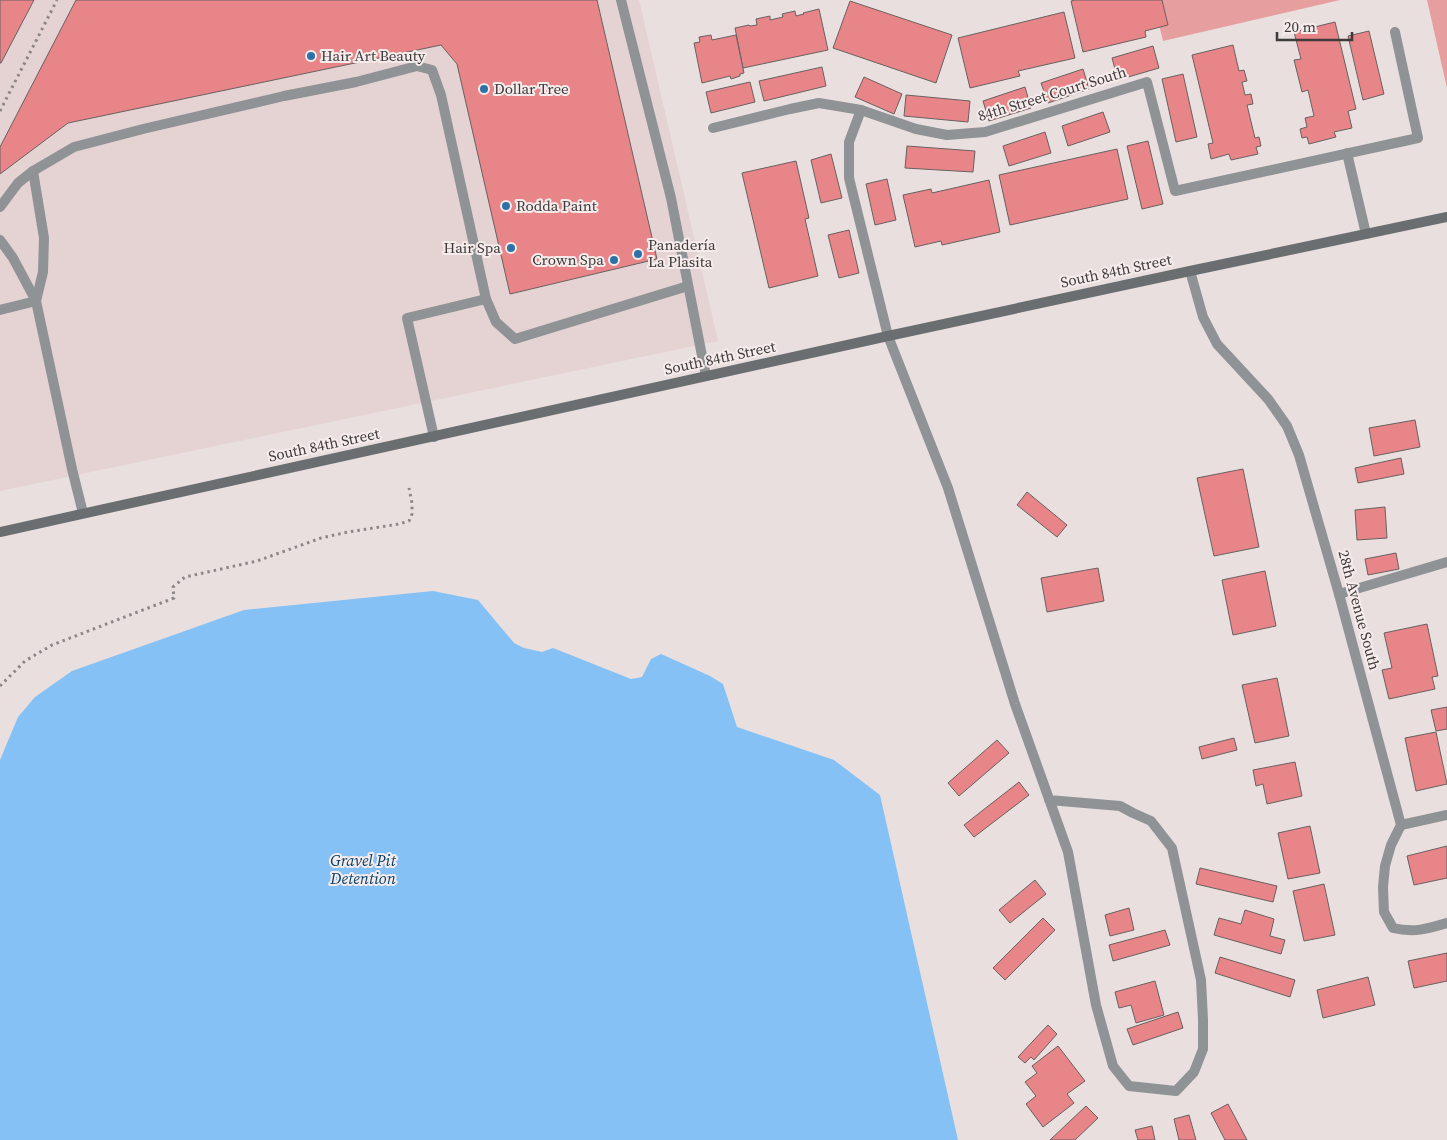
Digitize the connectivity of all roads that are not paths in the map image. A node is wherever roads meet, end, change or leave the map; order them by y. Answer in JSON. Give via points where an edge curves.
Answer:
{"nodes":[{"id":1,"x":621,"y":0,"type":"edge"},
{"id":2,"x":1395,"y":32,"type":"dead end"},
{"id":3,"x":861,"y":110,"type":"junction"},
{"id":4,"x":713,"y":128,"type":"dead end"},
{"id":5,"x":1347,"y":154,"type":"junction"},
{"id":6,"x":33,"y":171,"type":"junction"},
{"id":7,"x":0,"y":207,"type":"edge"},
{"id":8,"x":1447,"y":218,"type":"edge"},
{"id":9,"x":1366,"y":234,"type":"junction"},
{"id":10,"x":0,"y":240,"type":"edge"},
{"id":11,"x":1190,"y":271,"type":"junction"},
{"id":12,"x":688,"y":286,"type":"junction"},
{"id":13,"x":486,"y":299,"type":"junction"},
{"id":14,"x":36,"y":301,"type":"junction"},
{"id":15,"x":0,"y":310,"type":"edge"},
{"id":16,"x":888,"y":336,"type":"junction"},
{"id":17,"x":706,"y":376,"type":"junction"},
{"id":18,"x":434,"y":437,"type":"junction"},
{"id":19,"x":83,"y":513,"type":"junction"},
{"id":20,"x":0,"y":532,"type":"edge"},
{"id":21,"x":1447,"y":562,"type":"edge"},
{"id":22,"x":1339,"y":594,"type":"junction"},
{"id":23,"x":1049,"y":800,"type":"junction"},
{"id":24,"x":1447,"y":815,"type":"edge"},
{"id":25,"x":1401,"y":825,"type":"junction"},
{"id":26,"x":1447,"y":922,"type":"edge"}],
"edges":[{"from":1,"to":12,"type":"lane","via":[[671,198]]},
{"from":2,"to":5,"type":"lane","name":"84th Street Court South","via":[[1418,138]]},
{"from":3,"to":4,"type":"lane","name":"84th Street Court South","via":[[819,103]]},
{"from":3,"to":5,"type":"lane","name":"84th Street Court South","via":[[916,129],[947,135],[985,132],[1147,82],[1175,190]]},
{"from":3,"to":16,"type":"lane","via":[[849,142],[849,178]]},
{"from":5,"to":9,"type":"lane"},
{"from":6,"to":7,"type":"lane","via":[[18,183]]},
{"from":6,"to":13,"type":"lane","via":[[74,147],[143,129],[417,66],[432,70],[441,95]]},
{"from":6,"to":14,"type":"lane","via":[[44,238],[43,272]]},
{"from":8,"to":9,"type":"main road","name":"South 84th Street"},
{"from":9,"to":11,"type":"main road","name":"South 84th Street"},
{"from":10,"to":14,"type":"lane"},
{"from":11,"to":16,"type":"main road","name":"South 84th Street"},
{"from":11,"to":22,"type":"lane","name":"28th Avenue South","via":[[1203,317],[1217,344],[1268,399],[1287,426],[1299,455]]},
{"from":12,"to":13,"type":"lane","via":[[514,339],[496,322]]},
{"from":12,"to":17,"type":"lane"},
{"from":13,"to":18,"type":"lane","via":[[407,318]]},
{"from":14,"to":15,"type":"lane"},
{"from":14,"to":19,"type":"lane"},
{"from":16,"to":17,"type":"main road","name":"South 84th Street"},
{"from":16,"to":23,"type":"lane","via":[[948,488],[1015,704]]},
{"from":17,"to":18,"type":"main road","name":"South 84th Street"},
{"from":18,"to":19,"type":"main road","name":"South 84th Street"},
{"from":19,"to":20,"type":"main road","name":"South 84th Street"},
{"from":21,"to":22,"type":"lane"},
{"from":22,"to":25,"type":"lane","name":"28th Avenue South"},
{"from":23,"to":23,"type":"lane","via":[[1068,852],[1096,1005],[1113,1066],[1129,1086],[1176,1091],[1194,1072],[1203,1049],[1203,1019],[1201,980],[1172,848],[1151,820],[1120,806]]},
{"from":24,"to":25,"type":"lane"},
{"from":25,"to":26,"type":"lane","via":[[1385,866],[1384,912],[1393,928],[1406,931],[1423,930]]}]}
